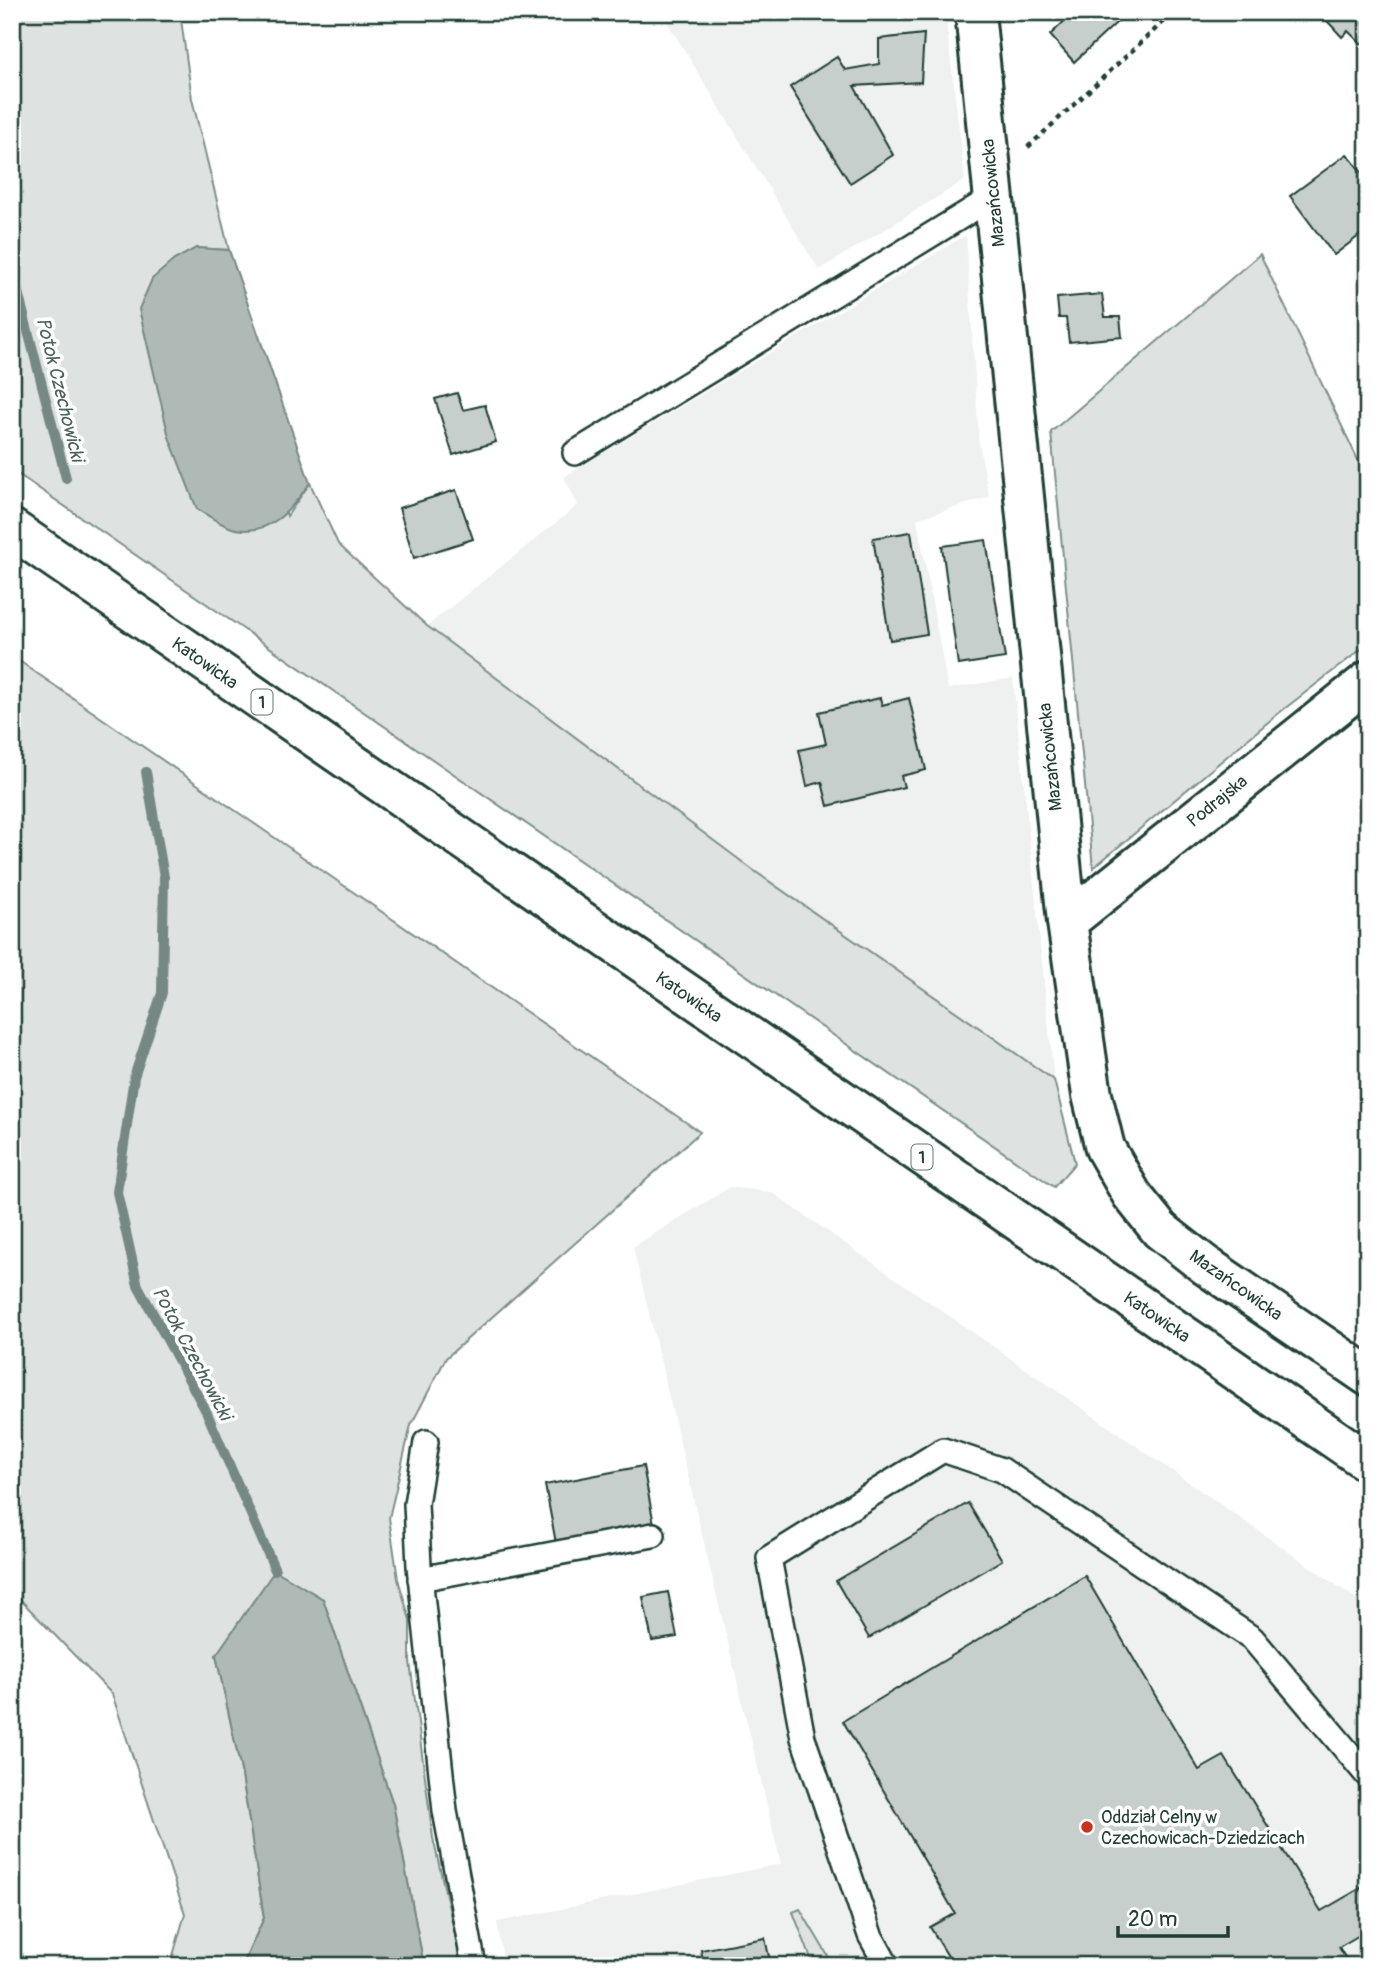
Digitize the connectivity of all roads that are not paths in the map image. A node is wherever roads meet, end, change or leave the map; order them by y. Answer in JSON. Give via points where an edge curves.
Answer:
{"nodes":[{"id":1,"x":975,"y":12,"type":"edge"},
{"id":2,"x":993,"y":189,"type":"junction"},
{"id":3,"x":575,"y":453,"type":"dead end"},
{"id":4,"x":12,"y":529,"type":"edge"},
{"id":5,"x":1368,"y":681,"type":"edge"},
{"id":6,"x":1067,"y":922,"type":"junction"},
{"id":7,"x":1368,"y":1376,"type":"edge"},
{"id":8,"x":426,"y":1442,"type":"dead end"},
{"id":9,"x":1368,"y":1462,"type":"edge"},
{"id":10,"x":653,"y":1535,"type":"dead end"},
{"id":11,"x":420,"y":1579,"type":"junction"},
{"id":12,"x":1368,"y":1776,"type":"edge"},
{"id":13,"x":474,"y":1966,"type":"edge"},
{"id":14,"x":887,"y":1966,"type":"edge"}],
"edges":[{"from":1,"to":2,"type":"street","name":"Mazańcowicka"},
{"from":2,"to":3,"type":"lane"},
{"from":2,"to":6,"type":"street","name":"Mazańcowicka"},
{"from":4,"to":9,"type":"street","name":"Katowicka","number":"1"},
{"from":5,"to":6,"type":"street","name":"Podrajska"},
{"from":6,"to":7,"type":"street","name":"Mazańcowicka","via":[[1092,1095],[1105,1148],[1132,1195],[1160,1230],[1205,1265]]},
{"from":8,"to":11,"type":"lane","via":[[416,1503]]},
{"from":10,"to":11,"type":"lane"},
{"from":11,"to":13,"type":"lane","via":[[445,1811]]},
{"from":12,"to":14,"type":"lane","via":[[1252,1638],[1002,1469],[943,1450],[769,1558],[803,1738],[870,1935]]}]}
